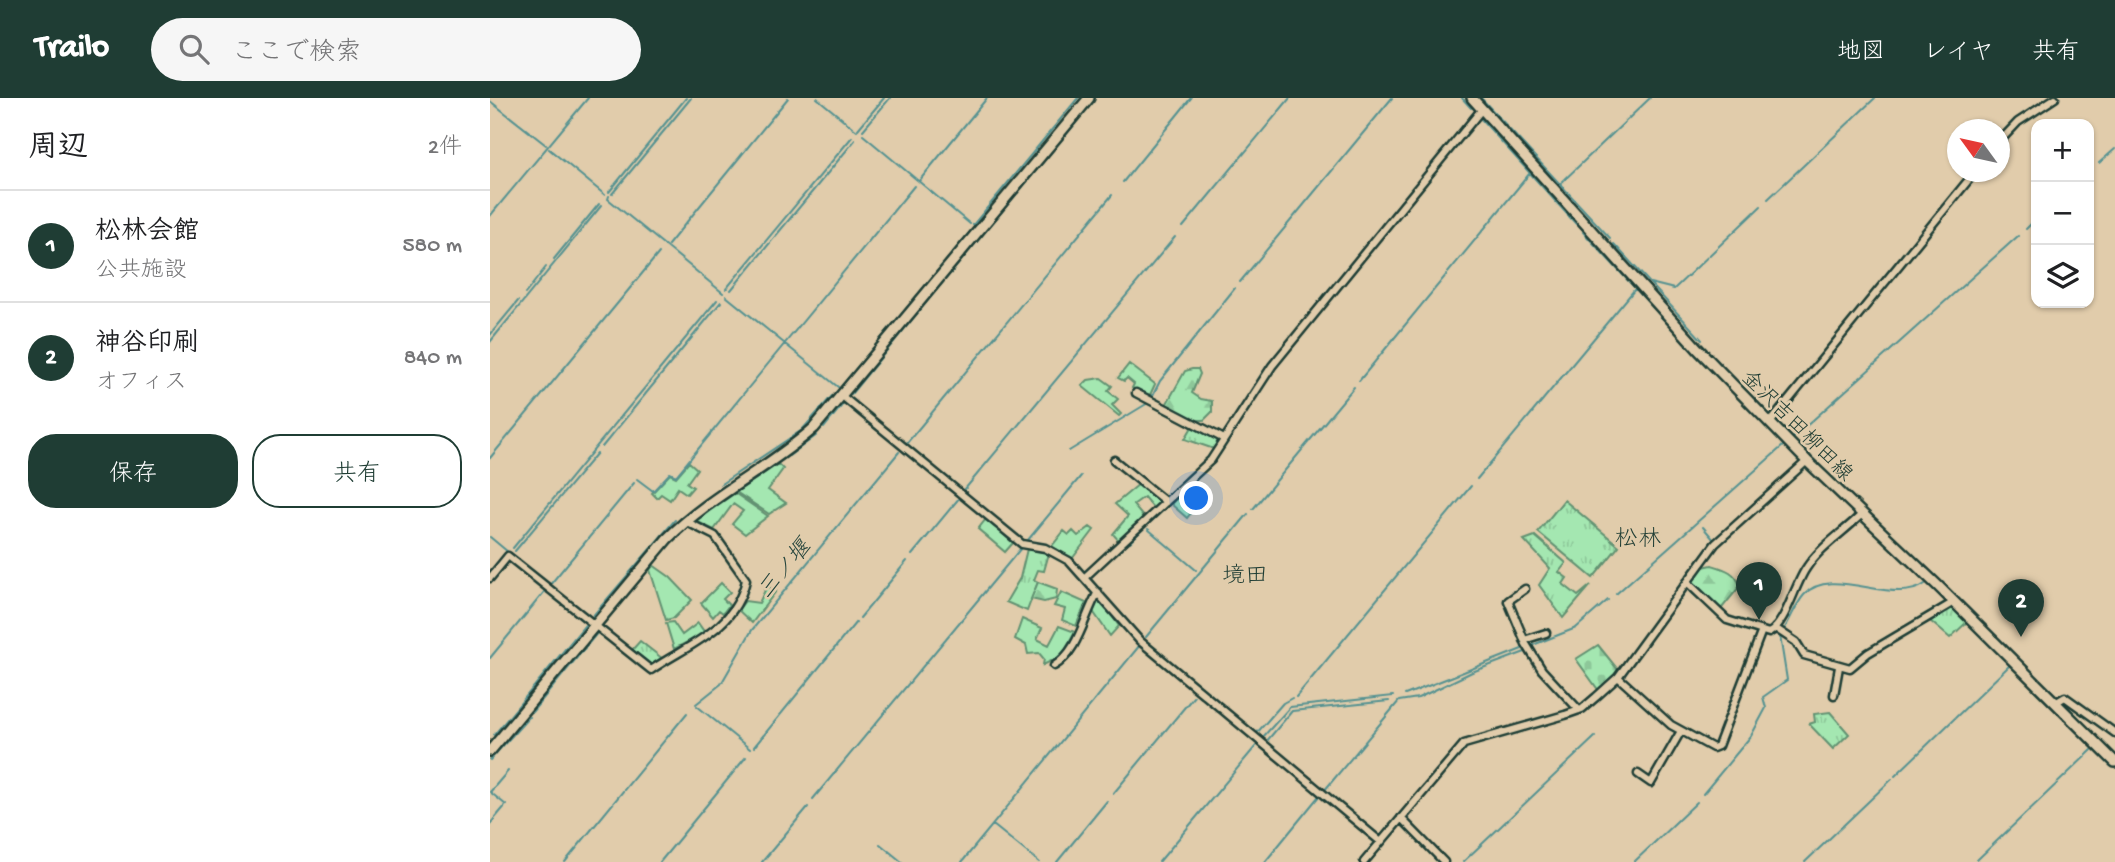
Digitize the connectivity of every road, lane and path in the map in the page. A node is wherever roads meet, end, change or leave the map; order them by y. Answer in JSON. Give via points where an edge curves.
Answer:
{"nodes":[{"id":1,"x":1089,"y":98,"type":"edge"},
{"id":2,"x":1472,"y":98,"type":"edge"},
{"id":3,"x":2054,"y":98,"type":"edge"},
{"id":4,"x":1482,"y":109,"type":"junction"},
{"id":5,"x":2010,"y":130,"type":"edge"},
{"id":6,"x":1967,"y":182,"type":"edge"},
{"id":7,"x":1136,"y":393,"type":"dead end"},
{"id":8,"x":842,"y":396,"type":"junction"},
{"id":9,"x":1770,"y":422,"type":"junction"},
{"id":10,"x":1224,"y":439,"type":"junction"},
{"id":11,"x":1114,"y":460,"type":"dead end"},
{"id":12,"x":1807,"y":461,"type":"junction"},
{"id":13,"x":1167,"y":502,"type":"junction"},
{"id":14,"x":1862,"y":514,"type":"junction"},
{"id":15,"x":685,"y":521,"type":"junction"},
{"id":16,"x":490,"y":578,"type":"edge"},
{"id":17,"x":1084,"y":578,"type":"junction"},
{"id":18,"x":1687,"y":582,"type":"junction"},
{"id":19,"x":1525,"y":589,"type":"dead end"},
{"id":20,"x":1098,"y":592,"type":"junction"},
{"id":21,"x":1954,"y":602,"type":"junction"},
{"id":22,"x":596,"y":624,"type":"junction"},
{"id":23,"x":1775,"y":628,"type":"junction"},
{"id":24,"x":1546,"y":633,"type":"dead end"},
{"id":25,"x":1761,"y":633,"type":"junction"},
{"id":26,"x":1524,"y":640,"type":"junction"},
{"id":27,"x":1054,"y":666,"type":"dead end"},
{"id":28,"x":1839,"y":667,"type":"junction"},
{"id":29,"x":1618,"y":677,"type":"junction"},
{"id":30,"x":1834,"y":695,"type":"dead end"},
{"id":31,"x":2055,"y":703,"type":"junction"},
{"id":32,"x":1579,"y":710,"type":"junction"},
{"id":33,"x":1681,"y":731,"type":"junction"},
{"id":34,"x":2115,"y":733,"type":"edge"},
{"id":35,"x":490,"y":751,"type":"edge"},
{"id":36,"x":2115,"y":762,"type":"edge"},
{"id":37,"x":1638,"y":774,"type":"dead end"},
{"id":38,"x":1401,"y":818,"type":"junction"},
{"id":39,"x":1381,"y":842,"type":"junction"},
{"id":40,"x":1364,"y":862,"type":"edge"},
{"id":41,"x":1444,"y":862,"type":"edge"}],
"edges":[{"from":1,"to":8,"type":"main road"},
{"from":2,"to":4,"type":"main road","name":"金沢吉田柳田線"},
{"from":3,"to":5,"type":"street"},
{"from":4,"to":9,"type":"main road","name":"金沢吉田柳田線","via":[[1616,260]]},
{"from":4,"to":10,"type":"street","via":[[1272,366]]},
{"from":6,"to":9,"type":"street"},
{"from":7,"to":10,"type":"street"},
{"from":8,"to":15,"type":"main road","via":[[792,448]]},
{"from":8,"to":17,"type":"street","via":[[1022,544],[1057,552]]},
{"from":9,"to":12,"type":"main road","name":"金沢吉田柳田線"},
{"from":10,"to":13,"type":"street","via":[[1211,460]]},
{"from":11,"to":13,"type":"street"},
{"from":12,"to":14,"type":"main road","name":"金沢吉田柳田線"},
{"from":12,"to":18,"type":"street","via":[[1715,544]]},
{"from":13,"to":17,"type":"street"},
{"from":14,"to":21,"type":"main road","name":"金沢吉田柳田線"},
{"from":14,"to":23,"type":"street","via":[[1810,562]]},
{"from":15,"to":22,"type":"main road"},
{"from":15,"to":22,"type":"street","via":[[715,536],[746,580],[734,609],[720,627],[651,670]]},
{"from":16,"to":22,"type":"street","via":[[508,556]]},
{"from":17,"to":20,"type":"street"},
{"from":18,"to":25,"type":"street","via":[[1718,614]]},
{"from":18,"to":29,"type":"street"},
{"from":19,"to":26,"type":"street","via":[[1508,601]]},
{"from":20,"to":27,"type":"street","via":[[1074,644]]},
{"from":20,"to":39,"type":"street","via":[[1140,641]]},
{"from":21,"to":28,"type":"street","via":[[1850,668]]},
{"from":21,"to":31,"type":"main road","name":"金沢吉田柳田線"},
{"from":22,"to":35,"type":"main road"},
{"from":23,"to":25,"type":"street"},
{"from":23,"to":28,"type":"street","via":[[1796,642],[1804,655]]},
{"from":24,"to":26,"type":"street"},
{"from":25,"to":33,"type":"street","via":[[1718,746],[1713,748]]},
{"from":26,"to":32,"type":"street","via":[[1542,670]]},
{"from":28,"to":30,"type":"street"},
{"from":29,"to":32,"type":"street"},
{"from":29,"to":33,"type":"street"},
{"from":31,"to":34,"type":"street","via":[[2064,697]]},
{"from":31,"to":36,"type":"main road","name":"金沢吉田柳田線"},
{"from":32,"to":38,"type":"street","via":[[1464,744]]},
{"from":33,"to":37,"type":"street","via":[[1651,783]]},
{"from":38,"to":39,"type":"street"},
{"from":38,"to":41,"type":"street"},
{"from":39,"to":40,"type":"street"}]}
